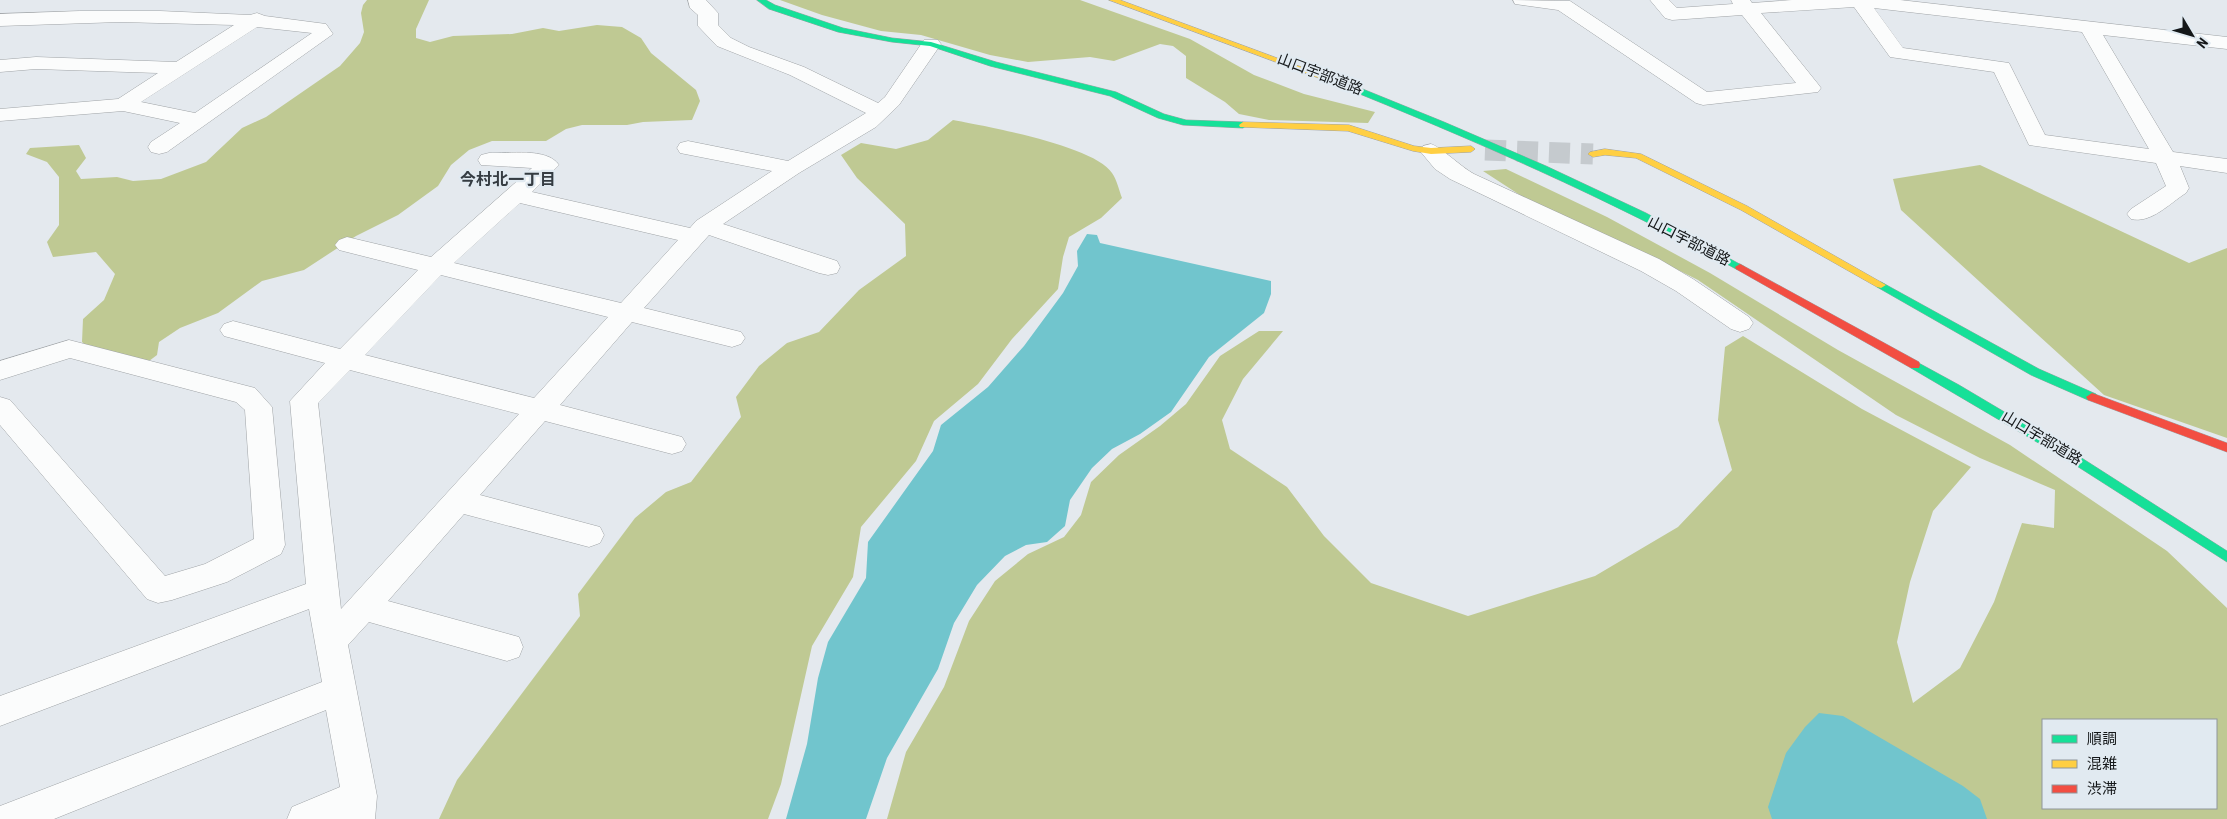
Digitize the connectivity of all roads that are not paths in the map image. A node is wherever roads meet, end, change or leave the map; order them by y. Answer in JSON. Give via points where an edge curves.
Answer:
{"nodes":[{"id":1,"x":697,"y":0,"type":"edge"},
{"id":2,"x":761,"y":0,"type":"edge"},
{"id":3,"x":1113,"y":0,"type":"edge"},
{"id":4,"x":1522,"y":0,"type":"edge"},
{"id":5,"x":1658,"y":0,"type":"edge"},
{"id":6,"x":2008,"y":0,"type":"edge"},
{"id":7,"x":1548,"y":1,"type":"edge"},
{"id":8,"x":1858,"y":1,"type":"edge"},
{"id":9,"x":1743,"y":4,"type":"edge"},
{"id":10,"x":255,"y":10,"type":"edge"},
{"id":11,"x":2016,"y":18,"type":"junction"},
{"id":12,"x":0,"y":20,"type":"edge"},
{"id":13,"x":2089,"y":27,"type":"junction"},
{"id":14,"x":2227,"y":43,"type":"edge"},
{"id":15,"x":931,"y":44,"type":"junction"},
{"id":16,"x":0,"y":66,"type":"edge"},
{"id":17,"x":180,"y":68,"type":"junction"},
{"id":18,"x":123,"y":105,"type":"junction"},
{"id":19,"x":880,"y":112,"type":"junction"},
{"id":20,"x":0,"y":115,"type":"edge"},
{"id":21,"x":199,"y":120,"type":"junction"},
{"id":22,"x":159,"y":147,"type":"dead end"},
{"id":23,"x":688,"y":148,"type":"dead end"},
{"id":24,"x":1471,"y":149,"type":"tunnel mouth"},
{"id":25,"x":1431,"y":151,"type":"junction"},
{"id":26,"x":1593,"y":154,"type":"tunnel mouth"},
{"id":27,"x":2165,"y":157,"type":"junction"},
{"id":28,"x":489,"y":160,"type":"dead end"},
{"id":29,"x":2227,"y":166,"type":"edge"},
{"id":30,"x":791,"y":168,"type":"junction"},
{"id":31,"x":515,"y":195,"type":"junction"},
{"id":32,"x":2139,"y":214,"type":"dead end"},
{"id":33,"x":699,"y":231,"type":"junction"},
{"id":34,"x":347,"y":245,"type":"dead end"},
{"id":35,"x":436,"y":266,"type":"junction"},
{"id":36,"x":828,"y":267,"type":"dead end"},
{"id":37,"x":627,"y":314,"type":"junction"},
{"id":38,"x":1740,"y":324,"type":"dead end"},
{"id":39,"x":233,"y":330,"type":"dead end"},
{"id":40,"x":732,"y":338,"type":"dead end"},
{"id":41,"x":344,"y":360,"type":"junction"},
{"id":42,"x":0,"y":371,"type":"edge"},
{"id":43,"x":0,"y":407,"type":"edge"},
{"id":44,"x":541,"y":409,"type":"junction"},
{"id":45,"x":672,"y":444,"type":"dead end"},
{"id":46,"x":2227,"y":448,"type":"edge"},
{"id":47,"x":458,"y":501,"type":"junction"},
{"id":48,"x":588,"y":535,"type":"dead end"},
{"id":49,"x":2227,"y":557,"type":"edge"},
{"id":50,"x":322,"y":591,"type":"junction"},
{"id":51,"x":363,"y":607,"type":"junction"},
{"id":52,"x":332,"y":641,"type":"junction"},
{"id":53,"x":507,"y":646,"type":"dead end"},
{"id":54,"x":341,"y":688,"type":"junction"},
{"id":55,"x":0,"y":711,"type":"edge"},
{"id":56,"x":358,"y":807,"type":"edge"},
{"id":57,"x":11,"y":819,"type":"edge"},
{"id":58,"x":305,"y":819,"type":"edge"}],
"edges":[{"from":1,"to":19,"type":"street","via":[[697,4],[708,13],[708,26],[724,42],[742,52],[797,71]]},
{"from":2,"to":15,"type":"street","via":[[772,7],[841,30]]},
{"from":3,"to":49,"type":"street","name":"山口宇部道路","via":[[1295,65],[1433,120],[1558,176],[1706,249],[2019,423],[2123,487]]},
{"from":4,"to":7,"type":"street"},
{"from":5,"to":9,"type":"street","via":[[1672,14]]},
{"from":6,"to":11,"type":"street"},
{"from":7,"to":9,"type":"street","via":[[1563,5],[1703,99],[1811,88]]},
{"from":8,"to":9,"type":"street"},
{"from":8,"to":11,"type":"street"},
{"from":8,"to":27,"type":"street","via":[[1897,53],[2002,66],[2037,140]]},
{"from":10,"to":12,"type":"street","via":[[231,18],[88,15]]},
{"from":10,"to":17,"type":"street"},
{"from":10,"to":21,"type":"street","via":[[319,28],[323,34]]},
{"from":11,"to":13,"type":"street"},
{"from":13,"to":14,"type":"street"},
{"from":13,"to":27,"type":"street"},
{"from":15,"to":19,"type":"street","via":[[892,101]]},
{"from":15,"to":25,"type":"street","via":[[993,64],[1113,94],[1186,124],[1349,128]]},
{"from":16,"to":17,"type":"street","via":[[36,63]]},
{"from":17,"to":18,"type":"street"},
{"from":18,"to":20,"type":"street"},
{"from":18,"to":21,"type":"street"},
{"from":19,"to":30,"type":"street"},
{"from":21,"to":22,"type":"street"},
{"from":23,"to":30,"type":"street"},
{"from":24,"to":25,"type":"street"},
{"from":25,"to":38,"type":"street","via":[[1449,170],[1673,277]]},
{"from":26,"to":46,"type":"street","via":[[1605,152],[1638,156],[1744,208],[2035,372]]},
{"from":27,"to":29,"type":"street"},
{"from":27,"to":32,"type":"street","via":[[2178,188]]},
{"from":28,"to":31,"type":"street","via":[[539,161],[548,165]]},
{"from":30,"to":33,"type":"street"},
{"from":31,"to":33,"type":"street"},
{"from":31,"to":35,"type":"street"},
{"from":33,"to":36,"type":"street"},
{"from":33,"to":37,"type":"street"},
{"from":34,"to":35,"type":"street"},
{"from":35,"to":37,"type":"street"},
{"from":35,"to":41,"type":"street"},
{"from":37,"to":40,"type":"street"},
{"from":37,"to":44,"type":"street"},
{"from":39,"to":41,"type":"street"},
{"from":41,"to":44,"type":"street"},
{"from":41,"to":50,"type":"street","via":[[304,401]]},
{"from":42,"to":43,"type":"street","via":[[69,349],[246,395],[258,407],[270,545],[254,556],[178,587],[158,590]]},
{"from":44,"to":45,"type":"street"},
{"from":44,"to":47,"type":"street"},
{"from":47,"to":48,"type":"street"},
{"from":47,"to":51,"type":"street"},
{"from":50,"to":52,"type":"street"},
{"from":50,"to":55,"type":"street"},
{"from":51,"to":52,"type":"street"},
{"from":51,"to":53,"type":"street"},
{"from":52,"to":54,"type":"street"},
{"from":54,"to":56,"type":"street"},
{"from":54,"to":57,"type":"street"},
{"from":56,"to":58,"type":"street"}]}
